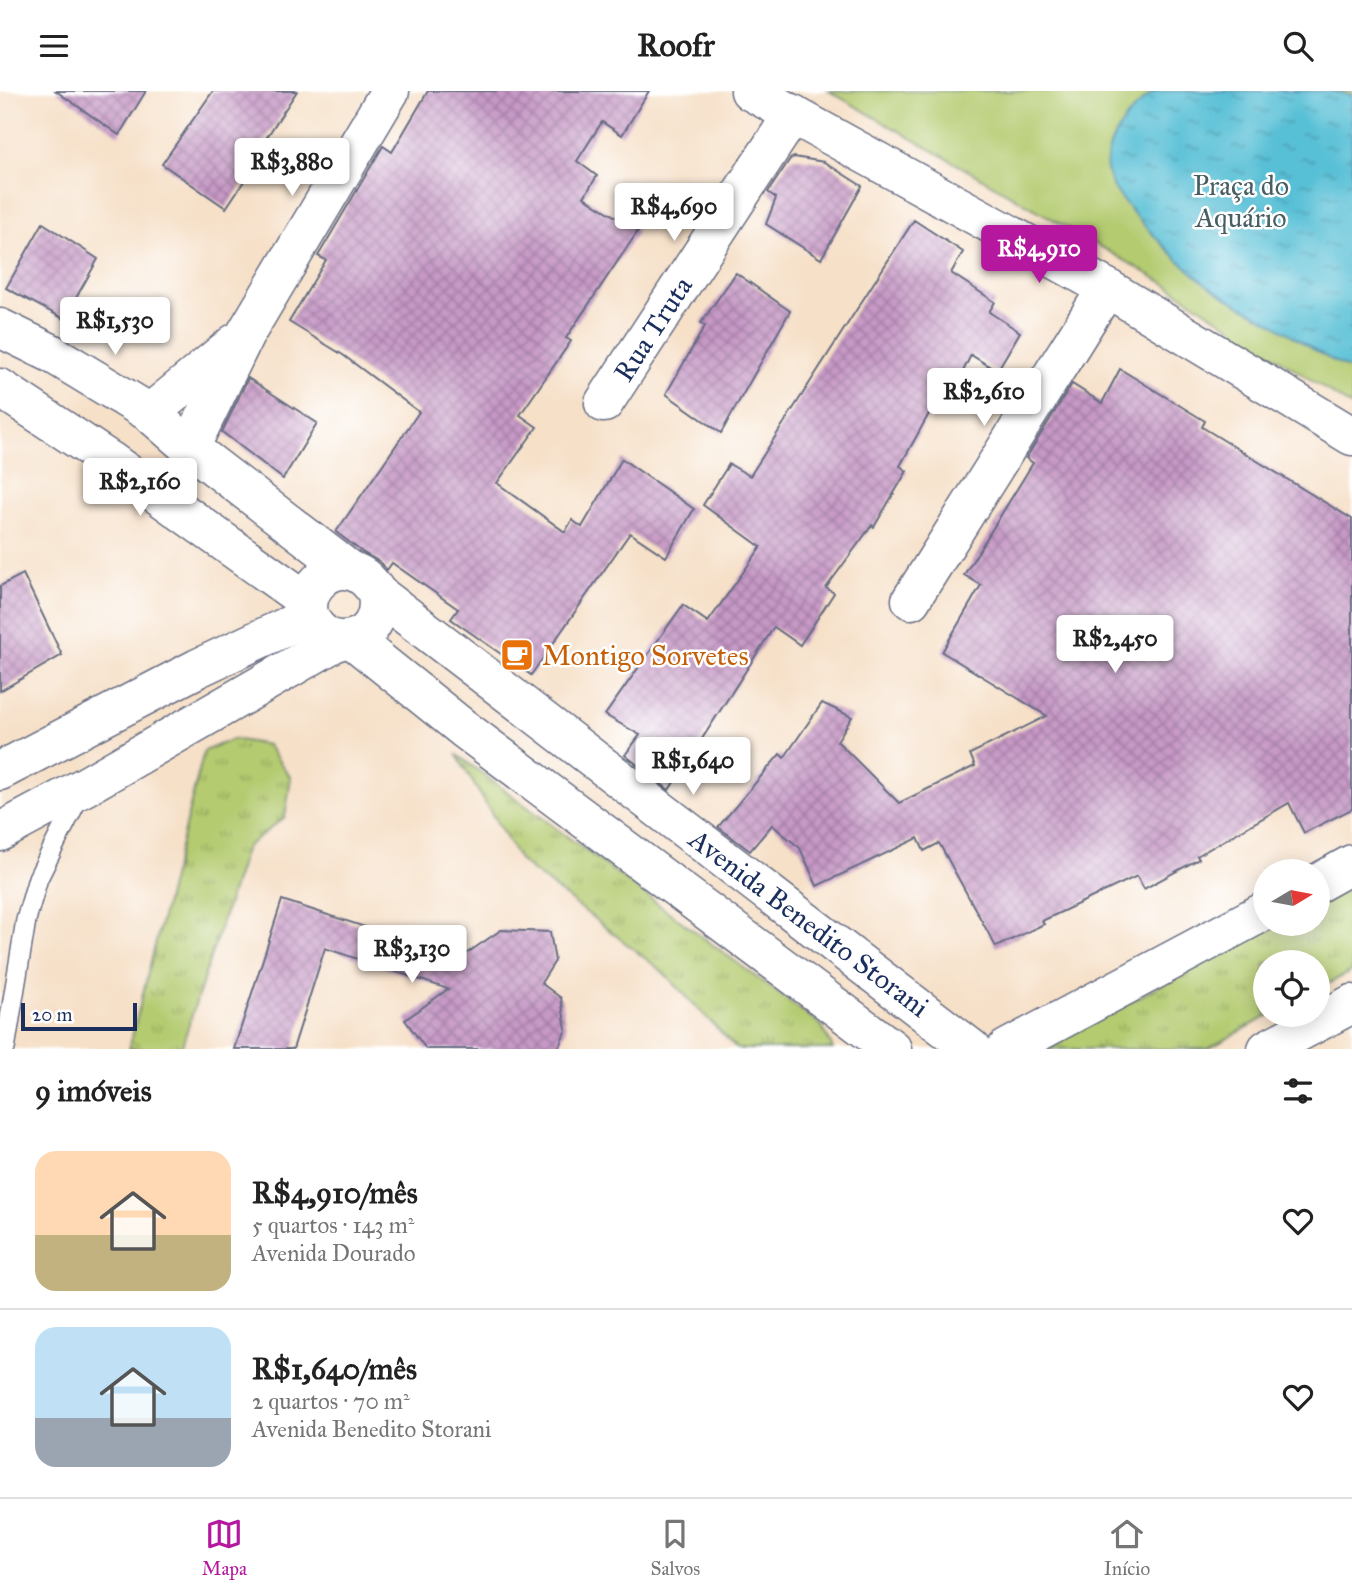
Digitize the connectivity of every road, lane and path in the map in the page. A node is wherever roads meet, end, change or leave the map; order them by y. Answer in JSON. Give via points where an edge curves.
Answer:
{"nodes":[{"id":1,"x":390,"y":91,"type":"edge"},
{"id":2,"x":750,"y":91,"type":"edge"},
{"id":3,"x":793,"y":114,"type":"junction"},
{"id":4,"x":1107,"y":288,"type":"junction"},
{"id":5,"x":0,"y":328,"type":"edge"},
{"id":6,"x":245,"y":335,"type":"junction"},
{"id":7,"x":0,"y":388,"type":"edge"},
{"id":8,"x":604,"y":403,"type":"dead end"},
{"id":9,"x":150,"y":413,"type":"junction"},
{"id":10,"x":1352,"y":436,"type":"edge"},
{"id":11,"x":190,"y":448,"type":"junction"},
{"id":12,"x":363,"y":581,"type":"junction"},
{"id":13,"x":911,"y":600,"type":"dead end"},
{"id":14,"x":309,"y":609,"type":"junction"},
{"id":15,"x":345,"y":640,"type":"junction"},
{"id":16,"x":0,"y":771,"type":"edge"},
{"id":17,"x":84,"y":787,"type":"junction"},
{"id":18,"x":0,"y":832,"type":"edge"},
{"id":19,"x":1352,"y":864,"type":"edge"},
{"id":20,"x":1330,"y":876,"type":"edge"},
{"id":21,"x":1253,"y":917,"type":"edge"},
{"id":22,"x":1352,"y":1003,"type":"edge"},
{"id":23,"x":5,"y":1004,"type":"edge"},
{"id":24,"x":5,"y":1049,"type":"edge"},
{"id":25,"x":892,"y":1049,"type":"edge"},
{"id":26,"x":972,"y":1049,"type":"edge"},
{"id":27,"x":1006,"y":1049,"type":"edge"},
{"id":28,"x":1267,"y":1049,"type":"edge"}],
"edges":[{"from":1,"to":6,"type":"main road"},
{"from":2,"to":3,"type":"main road"},
{"from":3,"to":4,"type":"main road"},
{"from":3,"to":8,"type":"main road","name":"Rua Truta"},
{"from":4,"to":10,"type":"main road"},
{"from":4,"to":13,"type":"main road"},
{"from":5,"to":9,"type":"main road","name":"Avenida Benedito Storani"},
{"from":6,"to":9,"type":"main road"},
{"from":6,"to":11,"type":"main road"},
{"from":7,"to":14,"type":"main road","via":[[109,460]]},
{"from":9,"to":11,"type":"main road","name":"Avenida Benedito Storani"},
{"from":11,"to":12,"type":"main road","name":"Avenida Benedito Storani"},
{"from":12,"to":14,"type":"main road","via":[[330,572],[315,584]]},
{"from":12,"to":15,"type":"main road","via":[[379,607],[375,622],[366,633]]},
{"from":12,"to":26,"type":"main road","name":"Avenida Benedito Storani"},
{"from":14,"to":15,"type":"main road","via":[[315,627],[325,636]]},
{"from":14,"to":16,"type":"main road"},
{"from":15,"to":17,"type":"main road"},
{"from":15,"to":25,"type":"main road","name":"Avenida Benedito Storani"},
{"from":17,"to":18,"type":"main road"},
{"from":17,"to":23,"type":"lane","via":[[38,878]]},
{"from":19,"to":20,"type":"main road"},
{"from":21,"to":27,"type":"main road"},
{"from":22,"to":28,"type":"main road"},
{"from":23,"to":24,"type":"lane"}]}
